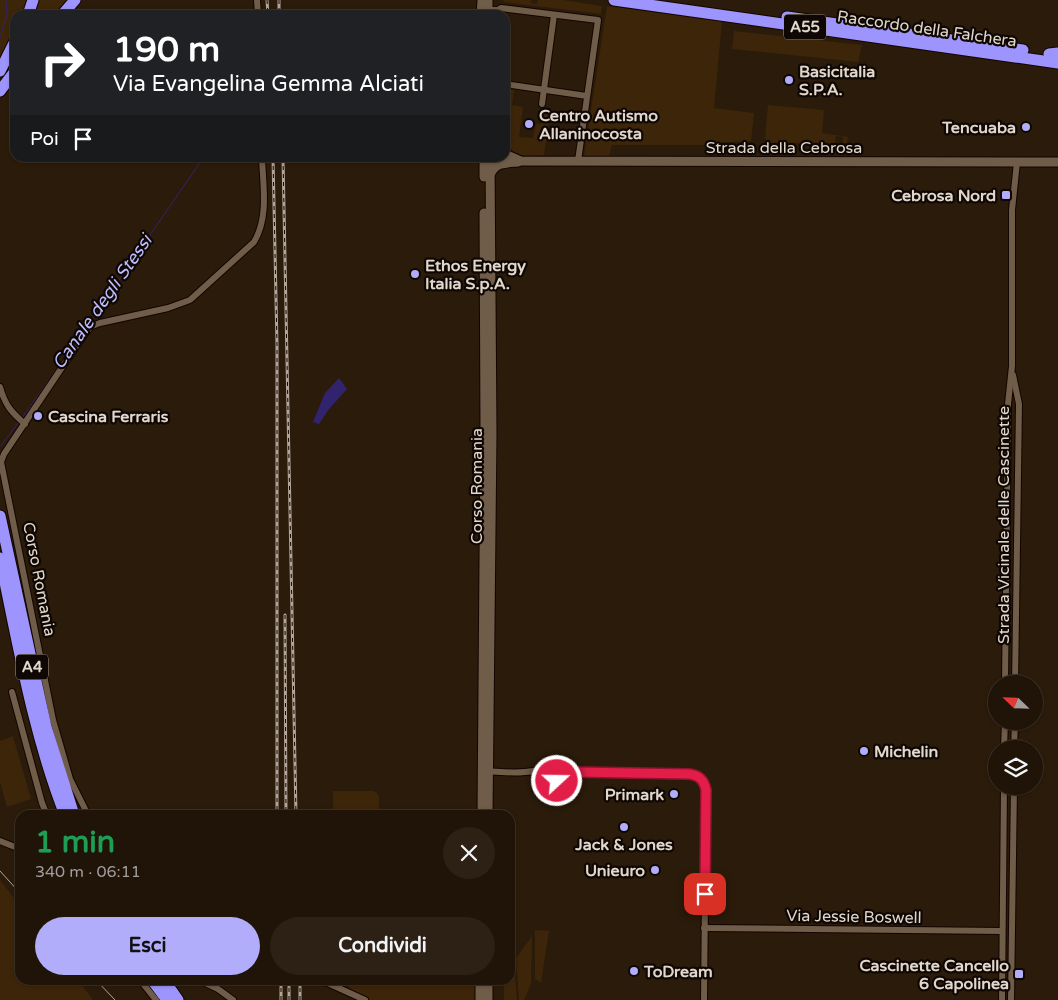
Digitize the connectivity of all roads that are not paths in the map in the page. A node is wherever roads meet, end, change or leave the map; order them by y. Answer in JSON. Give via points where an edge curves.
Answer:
{"nodes":[{"id":1,"x":75,"y":0,"type":"edge"},
{"id":2,"x":482,"y":0,"type":"edge"},
{"id":3,"x":614,"y":0,"type":"edge"},
{"id":4,"x":666,"y":0,"type":"edge"},
{"id":5,"x":66,"y":10,"type":"edge"},
{"id":6,"x":486,"y":10,"type":"edge"},
{"id":7,"x":499,"y":10,"type":"edge"},
{"id":8,"x":554,"y":15,"type":"junction"},
{"id":9,"x":10,"y":51,"type":"edge"},
{"id":10,"x":1055,"y":54,"type":"edge"},
{"id":11,"x":1058,"y":63,"type":"edge"},
{"id":12,"x":0,"y":71,"type":"edge"},
{"id":13,"x":10,"y":78,"type":"edge"},
{"id":14,"x":510,"y":85,"type":"edge"},
{"id":15,"x":543,"y":90,"type":"junction"},
{"id":16,"x":0,"y":91,"type":"edge"},
{"id":17,"x":587,"y":96,"type":"junction"},
{"id":18,"x":542,"y":104,"type":"dead end"},
{"id":19,"x":510,"y":157,"type":"edge"},
{"id":20,"x":521,"y":161,"type":"junction"},
{"id":21,"x":262,"y":162,"type":"edge"},
{"id":22,"x":484,"y":162,"type":"edge"},
{"id":23,"x":490,"y":162,"type":"edge"},
{"id":24,"x":578,"y":162,"type":"junction"},
{"id":25,"x":1017,"y":162,"type":"junction"},
{"id":26,"x":1058,"y":162,"type":"edge"},
{"id":27,"x":490,"y":175,"type":"junction"},
{"id":28,"x":1012,"y":366,"type":"junction"},
{"id":29,"x":0,"y":387,"type":"edge"},
{"id":30,"x":25,"y":424,"type":"junction"},
{"id":31,"x":1,"y":462,"type":"edge"},
{"id":32,"x":0,"y":516,"type":"edge"},
{"id":33,"x":1017,"y":548,"type":"junction"},
{"id":34,"x":1006,"y":549,"type":"junction"},
{"id":35,"x":0,"y":558,"type":"edge"},
{"id":36,"x":1006,"y":605,"type":"junction"},
{"id":37,"x":1016,"y":605,"type":"junction"},
{"id":38,"x":1005,"y":675,"type":"edge"},
{"id":39,"x":1015,"y":675,"type":"edge"},
{"id":40,"x":12,"y":692,"type":"dead end"},
{"id":41,"x":547,"y":767,"type":"junction"},
{"id":42,"x":562,"y":767,"type":"junction"},
{"id":43,"x":485,"y":771,"type":"junction"},
{"id":44,"x":531,"y":772,"type":"junction"},
{"id":45,"x":576,"y":772,"type":"junction"},
{"id":46,"x":548,"y":777,"type":"junction"},
{"id":47,"x":563,"y":777,"type":"junction"},
{"id":48,"x":1004,"y":795,"type":"edge"},
{"id":49,"x":1014,"y":795,"type":"edge"},
{"id":50,"x":46,"y":810,"type":"edge"},
{"id":51,"x":63,"y":810,"type":"edge"},
{"id":52,"x":72,"y":810,"type":"edge"},
{"id":53,"x":86,"y":810,"type":"edge"},
{"id":54,"x":482,"y":810,"type":"edge"},
{"id":55,"x":488,"y":810,"type":"edge"},
{"id":56,"x":0,"y":840,"type":"edge"},
{"id":57,"x":15,"y":847,"type":"edge"},
{"id":58,"x":704,"y":928,"type":"junction"},
{"id":59,"x":1002,"y":931,"type":"junction"},
{"id":60,"x":144,"y":985,"type":"edge"},
{"id":61,"x":156,"y":985,"type":"edge"},
{"id":62,"x":168,"y":985,"type":"edge"},
{"id":63,"x":210,"y":985,"type":"edge"},
{"id":64,"x":332,"y":985,"type":"edge"},
{"id":65,"x":480,"y":985,"type":"edge"},
{"id":66,"x":488,"y":985,"type":"edge"},
{"id":67,"x":1002,"y":987,"type":"junction"},
{"id":68,"x":1011,"y":987,"type":"junction"},
{"id":69,"x":156,"y":1000,"type":"edge"},
{"id":70,"x":167,"y":1000,"type":"edge"},
{"id":71,"x":178,"y":1000,"type":"edge"},
{"id":72,"x":233,"y":1000,"type":"edge"},
{"id":73,"x":365,"y":1000,"type":"edge"},
{"id":74,"x":480,"y":1000,"type":"edge"},
{"id":75,"x":488,"y":1000,"type":"edge"},
{"id":76,"x":704,"y":1000,"type":"edge"},
{"id":77,"x":1002,"y":1000,"type":"edge"},
{"id":78,"x":1011,"y":1000,"type":"edge"}],
"edges":[{"from":1,"to":5,"type":"highway"},
{"from":2,"to":6,"type":"main road"},
{"from":3,"to":11,"type":"highway","name":"Raccordo della Falchera","number":"A55"},
{"from":4,"to":10,"type":"highway","name":"Raccordo della Falchera","number":"A55"},
{"from":7,"to":8,"type":"street"},
{"from":8,"to":15,"type":"street"},
{"from":8,"to":17,"type":"street","via":[[598,20]]},
{"from":9,"to":12,"type":"highway"},
{"from":13,"to":16,"type":"highway"},
{"from":14,"to":15,"type":"street"},
{"from":15,"to":17,"type":"street"},
{"from":15,"to":18,"type":"street"},
{"from":17,"to":24,"type":"street"},
{"from":19,"to":20,"type":"main road","name":"Strada della Cebrosa"},
{"from":20,"to":24,"type":"main road","name":"Strada della Cebrosa"},
{"from":20,"to":27,"type":"main road","via":[[496,166]]},
{"from":21,"to":30,"type":"street","via":[[264,217],[254,242],[190,300],[92,326]]},
{"from":22,"to":43,"type":"main road","name":"Corso Romania"},
{"from":23,"to":27,"type":"main road","name":"Corso Romania"},
{"from":24,"to":25,"type":"main road","name":"Strada della Cebrosa"},
{"from":25,"to":26,"type":"main road","name":"Strada della Cebrosa"},
{"from":25,"to":28,"type":"street","name":"Strada Vicinale delle Cascinette","via":[[1012,210]]},
{"from":27,"to":43,"type":"main road","name":"Corso Romania","via":[[492,434]]},
{"from":28,"to":33,"type":"street","name":"Strada Vicinale delle Cascinette","via":[[1018,404]]},
{"from":28,"to":34,"type":"street","name":"Strada Vicinale delle Cascinette","via":[[1008,404]]},
{"from":29,"to":30,"type":"street","via":[[10,411]]},
{"from":30,"to":31,"type":"street"},
{"from":31,"to":53,"type":"street","name":"Corso Romania","via":[[53,720],[70,779]]},
{"from":32,"to":52,"type":"highway","number":"A4","via":[[46,727]]},
{"from":33,"to":34,"type":"street"},
{"from":33,"to":37,"type":"street","name":"Strada Vicinale delle Cascinette"},
{"from":34,"to":36,"type":"street","name":"Strada Vicinale delle Cascinette"},
{"from":35,"to":51,"type":"highway","number":"A4","via":[[38,730]]},
{"from":36,"to":37,"type":"street"},
{"from":36,"to":38,"type":"street","name":"Strada Vicinale delle Cascinette"},
{"from":37,"to":39,"type":"street","name":"Strada Vicinale delle Cascinette"},
{"from":40,"to":50,"type":"street"},
{"from":41,"to":42,"type":"street","via":[[556,763]]},
{"from":41,"to":44,"type":"street"},
{"from":41,"to":46,"type":"street"},
{"from":42,"to":45,"type":"street"},
{"from":42,"to":47,"type":"street"},
{"from":43,"to":44,"type":"street"},
{"from":43,"to":54,"type":"main road","name":"Corso Romania"},
{"from":43,"to":55,"type":"main road","name":"Corso Romania"},
{"from":44,"to":46,"type":"street"},
{"from":45,"to":47,"type":"street"},
{"from":45,"to":58,"type":"street","via":[[689,774],[701,779],[706,790]]},
{"from":46,"to":47,"type":"street","via":[[554,781]]},
{"from":48,"to":59,"type":"street"},
{"from":49,"to":68,"type":"street"},
{"from":56,"to":57,"type":"street"},
{"from":58,"to":59,"type":"street","name":"Via Jessie Boswell"},
{"from":58,"to":76,"type":"street"},
{"from":59,"to":67,"type":"street"},
{"from":60,"to":69,"type":"street"},
{"from":61,"to":70,"type":"highway"},
{"from":62,"to":71,"type":"highway"},
{"from":63,"to":72,"type":"street"},
{"from":64,"to":73,"type":"street"},
{"from":65,"to":74,"type":"main road"},
{"from":66,"to":75,"type":"main road"},
{"from":67,"to":68,"type":"street"},
{"from":67,"to":77,"type":"street"},
{"from":68,"to":78,"type":"street"}]}
